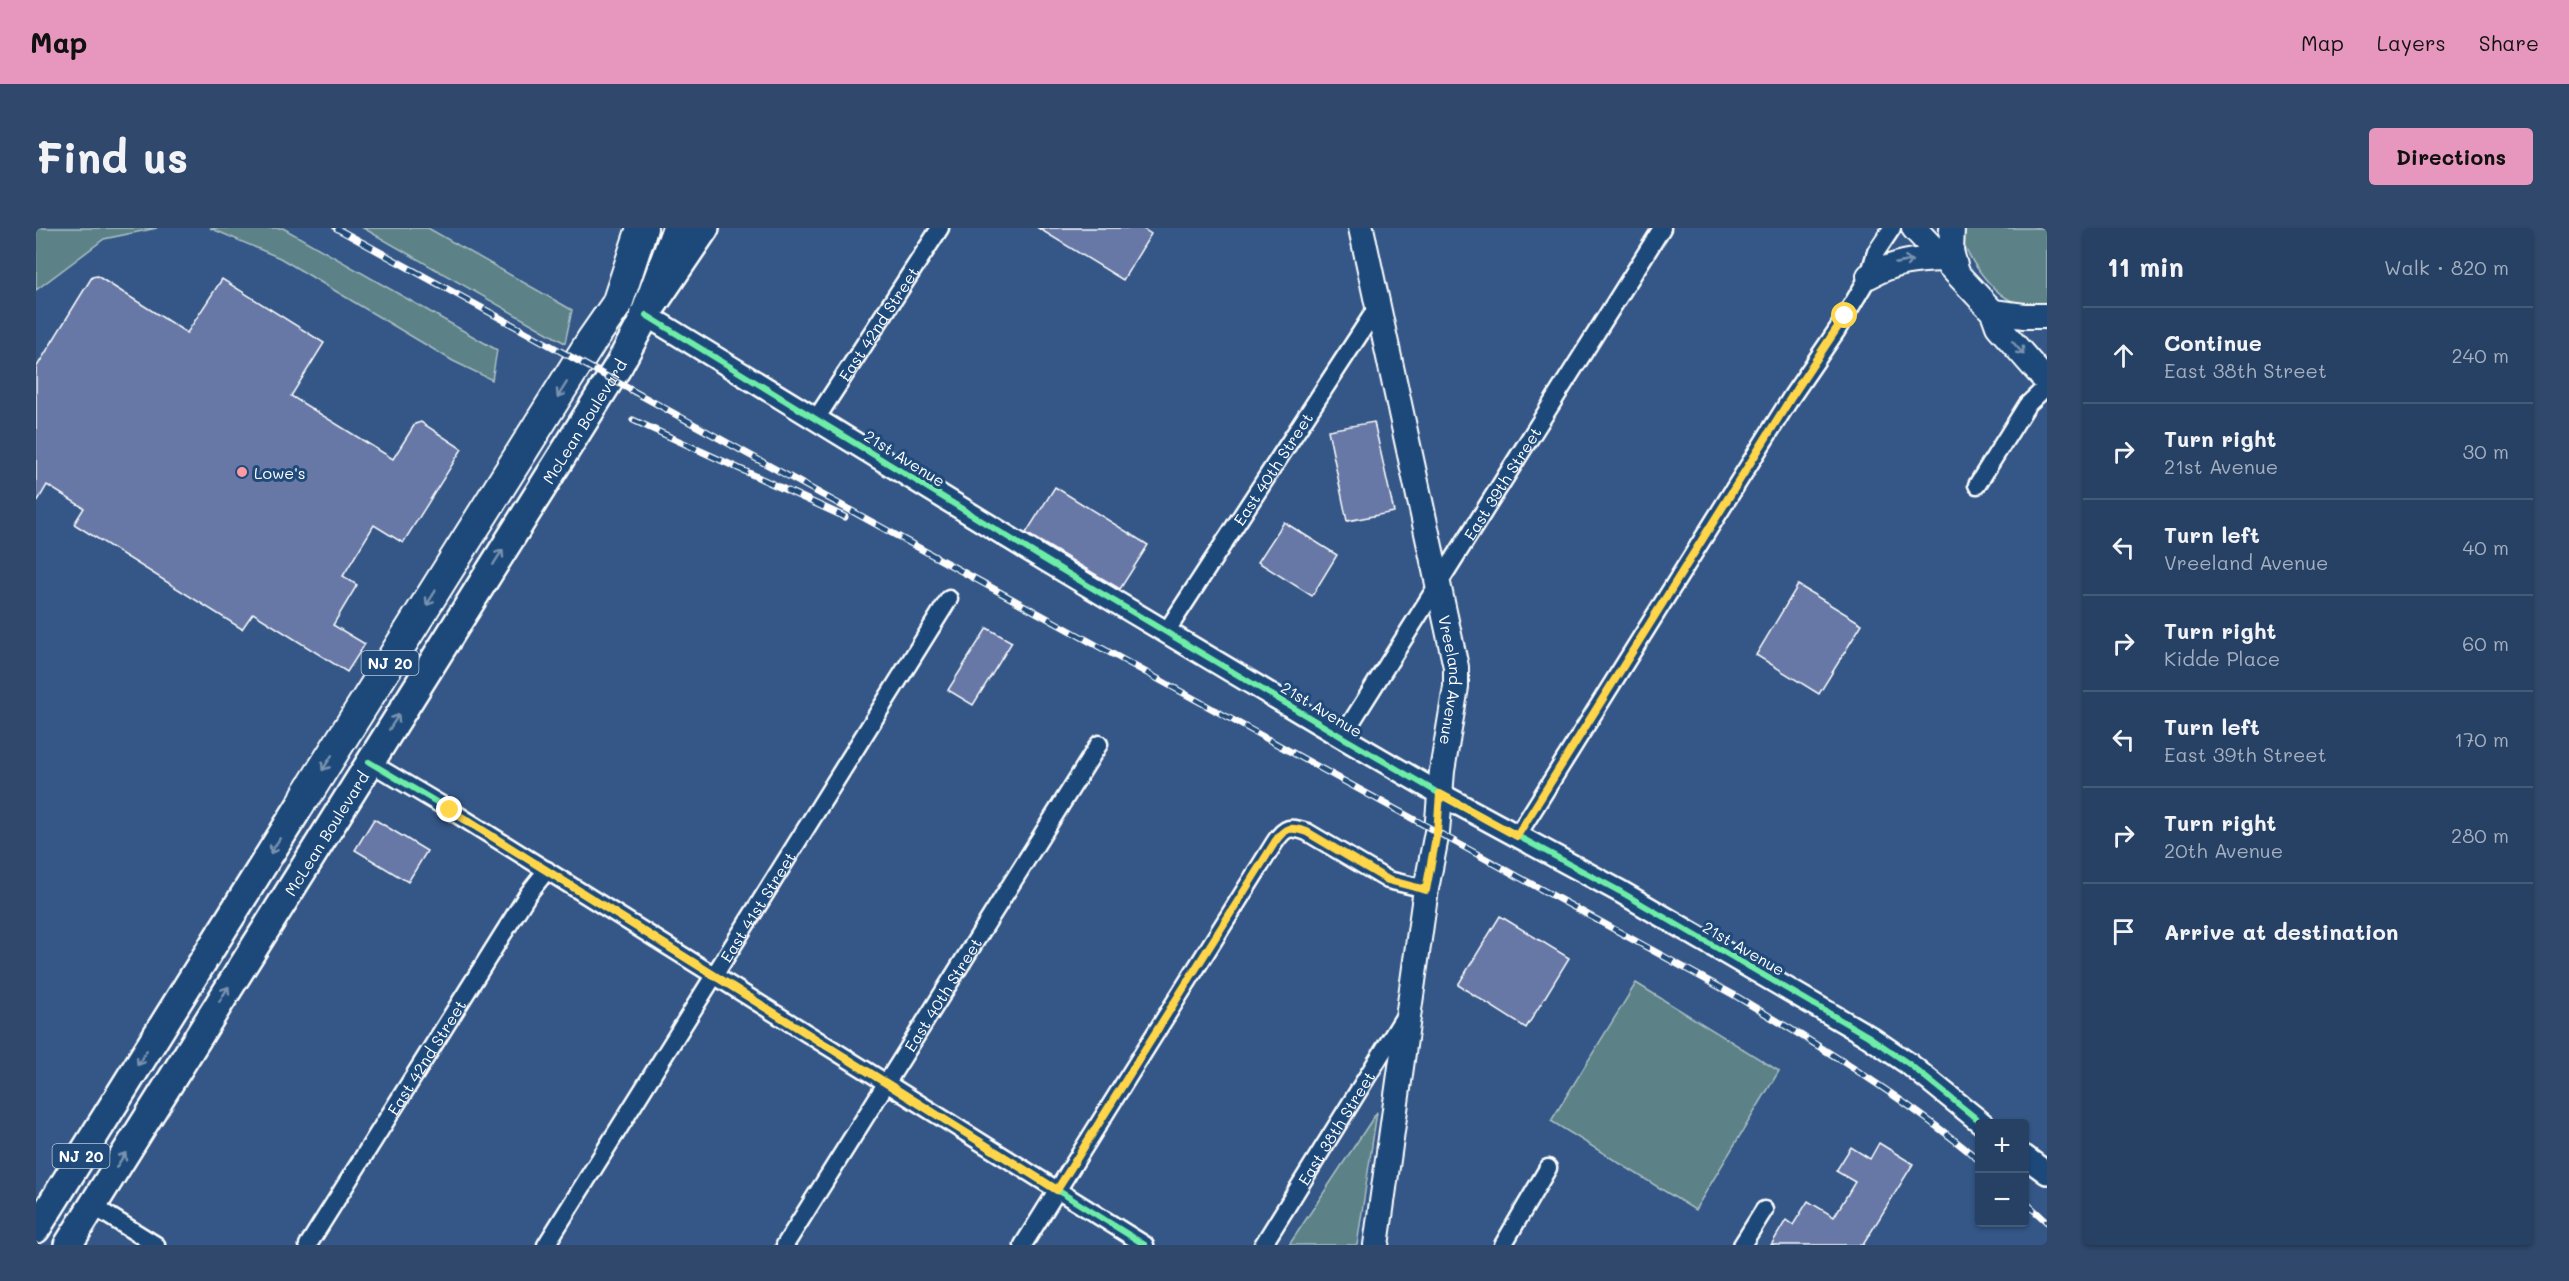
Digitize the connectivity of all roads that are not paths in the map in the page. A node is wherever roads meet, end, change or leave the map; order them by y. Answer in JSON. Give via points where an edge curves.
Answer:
{"nodes":[{"id":1,"x":625,"y":228,"type":"edge"},
{"id":2,"x":642,"y":228,"type":"edge"},
{"id":3,"x":678,"y":228,"type":"edge"},
{"id":4,"x":705,"y":228,"type":"edge"},
{"id":5,"x":940,"y":228,"type":"edge"},
{"id":6,"x":1361,"y":228,"type":"edge"},
{"id":7,"x":1662,"y":228,"type":"edge"},
{"id":8,"x":1892,"y":228,"type":"edge"},
{"id":9,"x":1914,"y":228,"type":"edge"},
{"id":10,"x":1952,"y":228,"type":"edge"},
{"id":11,"x":1950,"y":267,"type":"junction"},
{"id":12,"x":1869,"y":276,"type":"junction"},
{"id":13,"x":1377,"y":306,"type":"junction"},
{"id":14,"x":1993,"y":312,"type":"junction"},
{"id":15,"x":646,"y":315,"type":"junction"},
{"id":16,"x":2047,"y":316,"type":"edge"},
{"id":17,"x":592,"y":340,"type":"junction"},
{"id":18,"x":2047,"y":384,"type":"edge"},
{"id":19,"x":816,"y":419,"type":"junction"},
{"id":20,"x":1977,"y":485,"type":"dead end"},
{"id":21,"x":1437,"y":586,"type":"junction"},
{"id":22,"x":949,"y":599,"type":"dead end"},
{"id":23,"x":1166,"y":632,"type":"junction"},
{"id":24,"x":1342,"y":737,"type":"junction"},
{"id":25,"x":1099,"y":744,"type":"dead end"},
{"id":26,"x":369,"y":762,"type":"junction"},
{"id":27,"x":1440,"y":794,"type":"junction"},
{"id":28,"x":306,"y":796,"type":"joint"},
{"id":29,"x":1517,"y":836,"type":"junction"},
{"id":30,"x":546,"y":870,"type":"junction"},
{"id":31,"x":1426,"y":890,"type":"junction"},
{"id":32,"x":712,"y":975,"type":"junction"},
{"id":33,"x":1408,"y":1010,"type":"junction"},
{"id":34,"x":887,"y":1084,"type":"junction"},
{"id":35,"x":1977,"y":1119,"type":"edge"},
{"id":36,"x":2029,"y":1159,"type":"edge"},
{"id":37,"x":1548,"y":1168,"type":"dead end"},
{"id":38,"x":2047,"y":1173,"type":"edge"},
{"id":39,"x":1057,"y":1190,"type":"junction"},
{"id":40,"x":93,"y":1206,"type":"junction"},
{"id":41,"x":1764,"y":1210,"type":"dead end"},
{"id":42,"x":36,"y":1229,"type":"edge"},
{"id":43,"x":68,"y":1245,"type":"edge"},
{"id":44,"x":156,"y":1245,"type":"edge"},
{"id":45,"x":308,"y":1245,"type":"edge"},
{"id":46,"x":546,"y":1245,"type":"edge"},
{"id":47,"x":785,"y":1245,"type":"edge"},
{"id":48,"x":1023,"y":1245,"type":"edge"},
{"id":49,"x":1145,"y":1245,"type":"edge"},
{"id":50,"x":1263,"y":1245,"type":"edge"},
{"id":51,"x":1376,"y":1245,"type":"edge"},
{"id":52,"x":1503,"y":1245,"type":"edge"},
{"id":53,"x":1742,"y":1245,"type":"edge"}],
"edges":[{"from":1,"to":17,"type":"highway","via":[[613,283]]},
{"from":2,"to":17,"type":"highway","number":"NJ 20","via":[[617,304]]},
{"from":3,"to":15,"type":"highway","name":"McLean Boulevard","number":"NJ 20"},
{"from":4,"to":15,"type":"main road"},
{"from":5,"to":19,"type":"street","name":"East 42nd Street"},
{"from":6,"to":13,"type":"main road","name":"Vreeland Avenue"},
{"from":7,"to":21,"type":"street","name":"East 39th Street"},
{"from":8,"to":12,"type":"street","via":[[1876,252]]},
{"from":9,"to":11,"type":"main road"},
{"from":10,"to":11,"type":"main road"},
{"from":12,"to":11,"type":"main road","one_way":true,"via":[[1910,260]]},
{"from":11,"to":14,"type":"main road"},
{"from":12,"to":29,"type":"street"},
{"from":13,"to":21,"type":"main road","name":"Vreeland Avenue"},
{"from":13,"to":23,"type":"street","name":"East 40th Street"},
{"from":14,"to":16,"type":"main road"},
{"from":14,"to":18,"type":"main road","one_way":true,"via":[[1998,326]]},
{"from":15,"to":19,"type":"street","name":"21st Avenue"},
{"from":26,"to":15,"type":"main road","name":"McLean Boulevard","number":"NJ 20","one_way":true,"via":[[619,365]]},
{"from":17,"to":28,"type":"highway","number":"NJ 20","one_way":true},
{"from":18,"to":20,"type":"street","via":[[2027,405]]},
{"from":19,"to":23,"type":"street","name":"21st Avenue"},
{"from":21,"to":24,"type":"street","name":"East 39th Street"},
{"from":21,"to":27,"type":"main road","name":"Vreeland Avenue","via":[[1456,667]]},
{"from":22,"to":32,"type":"street","name":"East 41st Street"},
{"from":23,"to":24,"type":"street","name":"21st Avenue"},
{"from":24,"to":27,"type":"street","name":"21st Avenue"},
{"from":25,"to":34,"type":"street","name":"East 40th Street"},
{"from":26,"to":30,"type":"street"},
{"from":40,"to":26,"type":"main road","name":"McLean Boulevard","number":"NJ 20","one_way":true},
{"from":27,"to":29,"type":"street","name":"21st Avenue"},
{"from":27,"to":31,"type":"main road","name":"Vreeland Avenue"},
{"from":28,"to":42,"type":"main road","number":"NJ 20","one_way":true},
{"from":29,"to":35,"type":"street","name":"21st Avenue","via":[[1868,1036]]},
{"from":30,"to":32,"type":"street"},
{"from":30,"to":45,"type":"street","name":"East 42nd Street"},
{"from":31,"to":33,"type":"main road","name":"Vreeland Avenue"},
{"from":31,"to":39,"type":"street","via":[[1388,880],[1307,832],[1286,828]]},
{"from":32,"to":34,"type":"street"},
{"from":32,"to":46,"type":"street","name":"East 41st Street"},
{"from":33,"to":50,"type":"street","name":"East 38th Street"},
{"from":33,"to":51,"type":"main road","name":"Vreeland Avenue"},
{"from":34,"to":39,"type":"street"},
{"from":34,"to":47,"type":"street","name":"East 40th Street"},
{"from":36,"to":38,"type":"street"},
{"from":37,"to":52,"type":"street"},
{"from":39,"to":48,"type":"street"},
{"from":39,"to":49,"type":"street"},
{"from":40,"to":43,"type":"main road","name":"McLean Boulevard","number":"NJ 20"},
{"from":40,"to":44,"type":"street"},
{"from":41,"to":53,"type":"street"}]}
